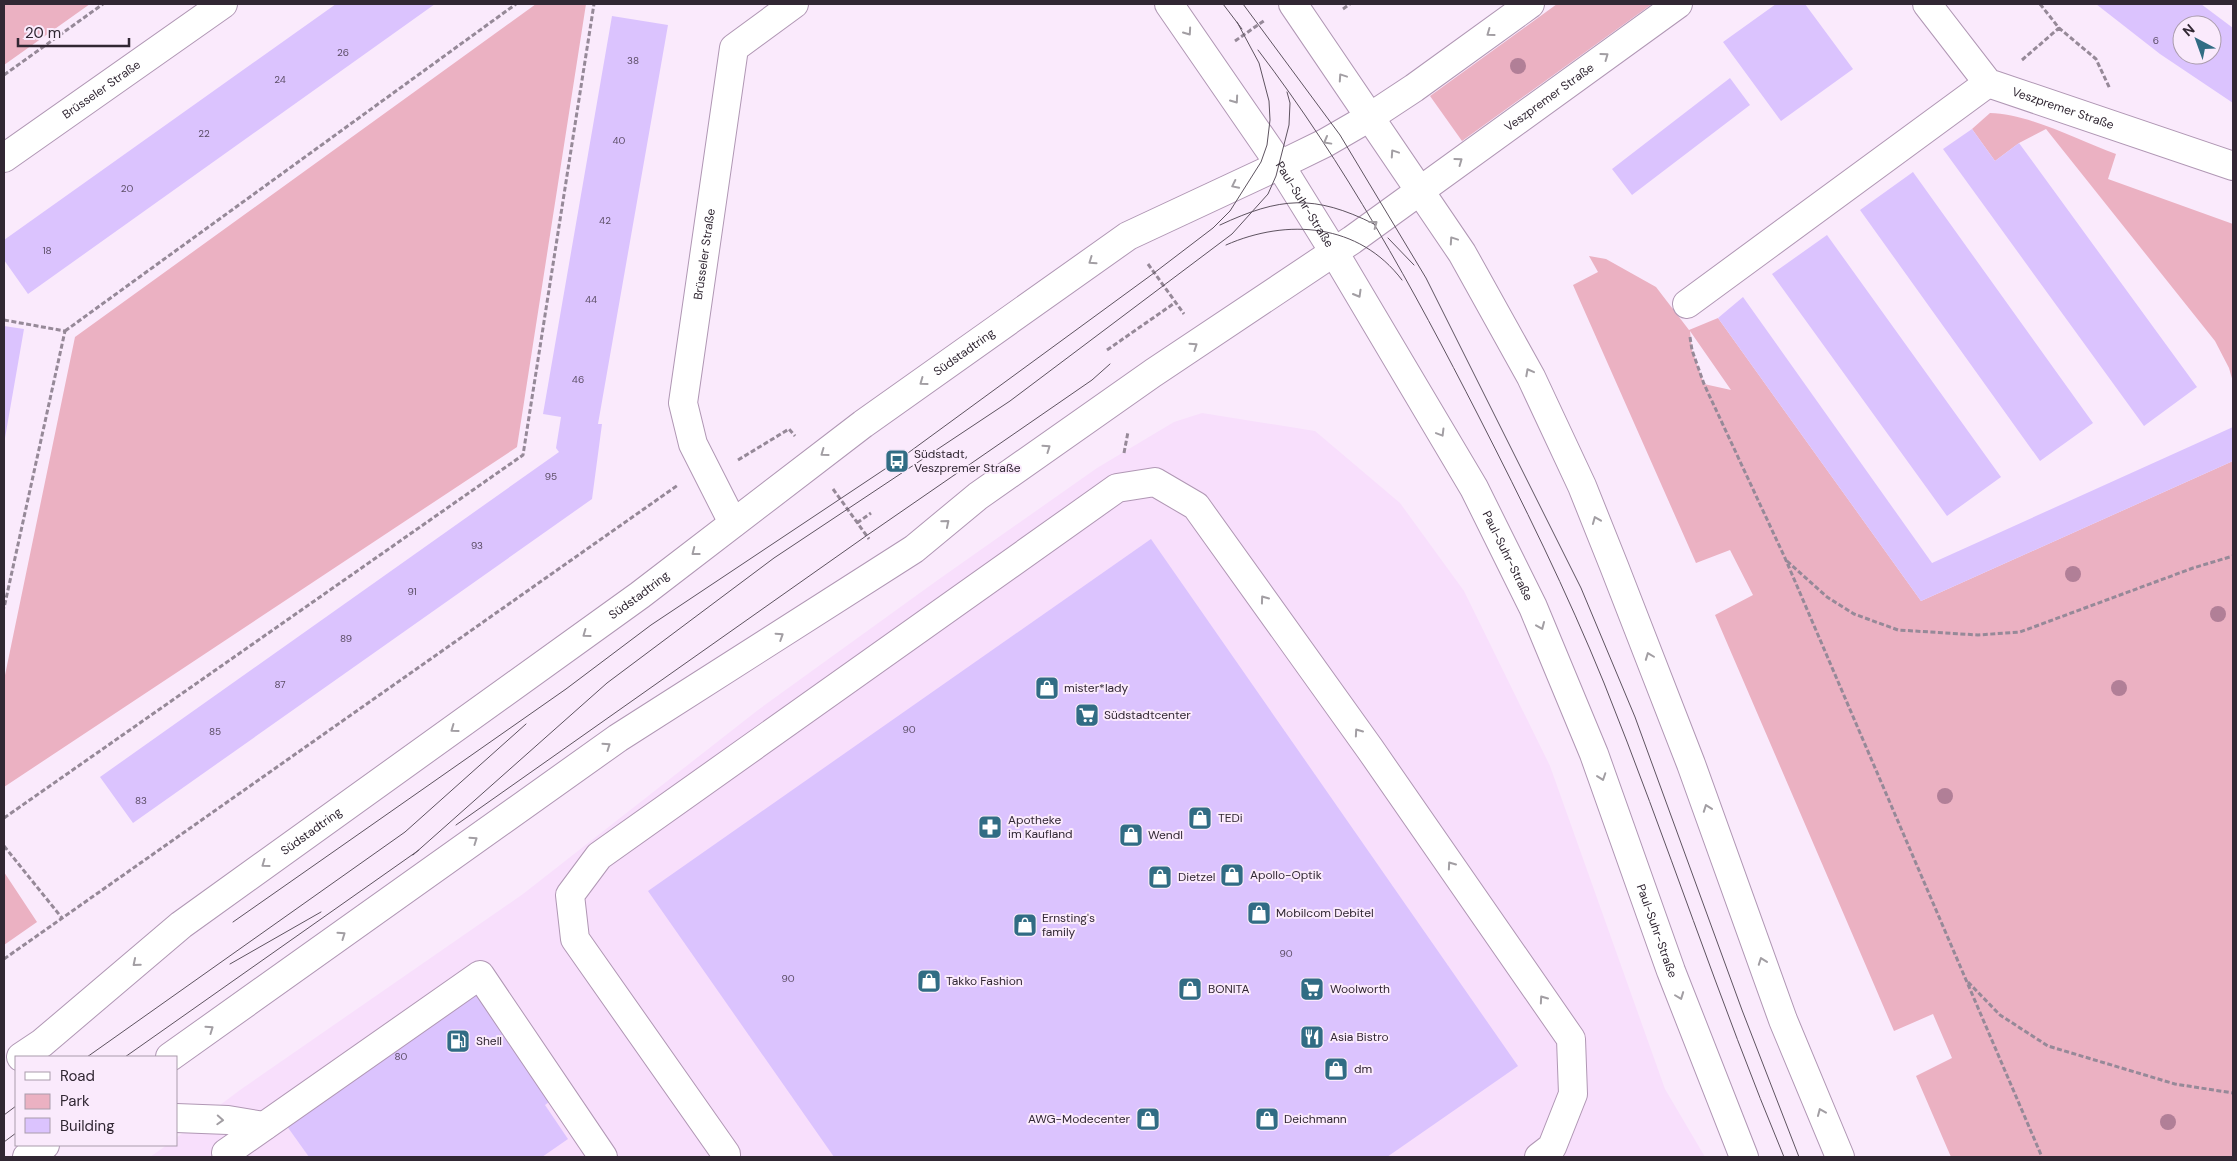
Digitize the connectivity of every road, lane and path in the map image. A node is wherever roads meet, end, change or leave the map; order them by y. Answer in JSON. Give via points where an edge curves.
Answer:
{"nodes":[{"id":1,"x":103,"y":4,"type":"edge"},
{"id":2,"x":223,"y":4,"type":"edge"},
{"id":3,"x":516,"y":4,"type":"edge"},
{"id":4,"x":594,"y":4,"type":"edge"},
{"id":5,"x":794,"y":4,"type":"edge"},
{"id":6,"x":1169,"y":4,"type":"edge"},
{"id":7,"x":1293,"y":4,"type":"edge"},
{"id":8,"x":1350,"y":4,"type":"edge"},
{"id":9,"x":1530,"y":4,"type":"edge"},
{"id":10,"x":1678,"y":4,"type":"edge"},
{"id":11,"x":1927,"y":4,"type":"edge"},
{"id":12,"x":2040,"y":4,"type":"edge"},
{"id":13,"x":1343,"y":9,"type":"dead end"},
{"id":14,"x":1266,"y":20,"type":"dead end"},
{"id":15,"x":2059,"y":28,"type":"junction"},
{"id":16,"x":1208,"y":60,"type":"junction"},
{"id":17,"x":2017,"y":64,"type":"dead end"},
{"id":18,"x":4,"y":75,"type":"edge"},
{"id":19,"x":1988,"y":83,"type":"junction"},
{"id":20,"x":2112,"y":97,"type":"dead end"},
{"id":21,"x":1370,"y":117,"type":"junction"},
{"id":22,"x":4,"y":158,"type":"edge"},
{"id":23,"x":1280,"y":165,"type":"junction"},
{"id":24,"x":2233,"y":166,"type":"edge"},
{"id":25,"x":1419,"y":190,"type":"junction"},
{"id":26,"x":1128,"y":236,"type":"junction"},
{"id":27,"x":1334,"y":252,"type":"junction"},
{"id":28,"x":1176,"y":302,"type":"junction"},
{"id":29,"x":1687,"y":304,"type":"joint"},
{"id":30,"x":4,"y":320,"type":"edge"},
{"id":31,"x":64,"y":331,"type":"junction"},
{"id":32,"x":1202,"y":340,"type":"junction"},
{"id":33,"x":1107,"y":350,"type":"dead end"},
{"id":34,"x":814,"y":461,"type":"junction"},
{"id":35,"x":704,"y":467,"type":"junction"},
{"id":36,"x":871,"y":513,"type":"dead end"},
{"id":37,"x":733,"y":523,"type":"junction"},
{"id":38,"x":857,"y":523,"type":"junction"},
{"id":39,"x":2233,"y":556,"type":"edge"},
{"id":40,"x":1785,"y":558,"type":"junction"},
{"id":41,"x":888,"y":567,"type":"junction"},
{"id":42,"x":4,"y":608,"type":"edge"},
{"id":43,"x":4,"y":818,"type":"edge"},
{"id":44,"x":4,"y":846,"type":"edge"},
{"id":45,"x":62,"y":918,"type":"junction"},
{"id":46,"x":4,"y":959,"type":"edge"},
{"id":47,"x":1966,"y":980,"type":"junction"},
{"id":48,"x":22,"y":1056,"type":"edge"},
{"id":49,"x":171,"y":1056,"type":"edge"},
{"id":50,"x":15,"y":1062,"type":"edge"},
{"id":51,"x":4,"y":1069,"type":"edge"},
{"id":52,"x":2233,"y":1093,"type":"edge"},
{"id":53,"x":178,"y":1118,"type":"edge"},
{"id":54,"x":264,"y":1126,"type":"junction"},
{"id":55,"x":44,"y":1146,"type":"edge"},
{"id":56,"x":27,"y":1157,"type":"edge"},
{"id":57,"x":229,"y":1157,"type":"edge"},
{"id":58,"x":603,"y":1157,"type":"edge"},
{"id":59,"x":726,"y":1157,"type":"edge"},
{"id":60,"x":1540,"y":1157,"type":"edge"},
{"id":61,"x":1744,"y":1157,"type":"edge"},
{"id":62,"x":1840,"y":1157,"type":"edge"},
{"id":63,"x":2042,"y":1157,"type":"edge"}],
"edges":[{"from":1,"to":18,"type":"path"},
{"from":2,"to":22,"type":"street","name":"Brüsseler Straße"},
{"from":3,"to":31,"type":"path"},
{"from":4,"to":43,"type":"path","via":[[522,455]]},
{"from":5,"to":35,"type":"street","name":"Brüsseler Straße","via":[[734,48],[683,403],[693,444]]},
{"from":6,"to":16,"type":"street","name":"Paul-Suhr-Straße","one_way":true},
{"from":21,"to":7,"type":"street","one_way":true},
{"from":8,"to":13,"type":"path"},
{"from":9,"to":21,"type":"street","one_way":true},
{"from":25,"to":10,"type":"street","name":"Veszpremer Straße","one_way":true},
{"from":11,"to":19,"type":"street"},
{"from":12,"to":15,"type":"path"},
{"from":14,"to":16,"type":"path"},
{"from":15,"to":17,"type":"path"},
{"from":15,"to":20,"type":"path","via":[[2096,59],[2109,83]]},
{"from":16,"to":23,"type":"street","name":"Paul-Suhr-Straße","one_way":true},
{"from":19,"to":24,"type":"street","name":"Veszpremer Straße"},
{"from":19,"to":29,"type":"street"},
{"from":21,"to":23,"type":"street","name":"Südstadtring","one_way":true},
{"from":25,"to":21,"type":"street","one_way":true},
{"from":23,"to":26,"type":"street","name":"Südstadtring","one_way":true},
{"from":23,"to":27,"type":"street","name":"Paul-Suhr-Straße"},
{"from":27,"to":25,"type":"street","name":"Veszpremer Straße","one_way":true},
{"from":62,"to":25,"type":"street","one_way":true,"via":[[1783,1020],[1691,764],[1582,486],[1531,377],[1479,281]]},
{"from":26,"to":28,"type":"path"},
{"from":26,"to":34,"type":"street","name":"Südstadtring","one_way":true},
{"from":27,"to":32,"type":"street"},
{"from":27,"to":61,"type":"street","name":"Paul-Suhr-Straße","one_way":true,"via":[[1474,488],[1533,607],[1594,754],[1671,972]]},
{"from":28,"to":32,"type":"path"},
{"from":28,"to":33,"type":"path"},
{"from":29,"to":40,"type":"path","via":[[1692,350],[1704,384]]},
{"from":30,"to":31,"type":"path"},
{"from":31,"to":42,"type":"path"},
{"from":41,"to":32,"type":"street","one_way":true,"via":[[978,496]]},
{"from":34,"to":35,"type":"path","via":[[790,429],[741,459]]},
{"from":34,"to":37,"type":"street","name":"Südstadtring"},
{"from":34,"to":38,"type":"path"},
{"from":35,"to":37,"type":"street","name":"Brüsseler Straße"},
{"from":35,"to":45,"type":"path"},
{"from":36,"to":38,"type":"path"},
{"from":37,"to":48,"type":"street","name":"Südstadtring","one_way":true,"via":[[640,596],[181,925]]},
{"from":38,"to":41,"type":"path"},
{"from":39,"to":40,"type":"path","via":[[2020,632],[1978,635],[1898,630],[1854,614],[1827,597]]},
{"from":40,"to":47,"type":"path"},
{"from":49,"to":41,"type":"street","one_way":true,"via":[[618,738]]},
{"from":44,"to":45,"type":"path"},
{"from":45,"to":46,"type":"path"},
{"from":47,"to":52,"type":"path","via":[[2000,1015],[2048,1046],[2175,1084]]},
{"from":47,"to":63,"type":"path"},
{"from":50,"to":51,"type":"street"},
{"from":53,"to":54,"type":"street","one_way":true,"via":[[228,1120]]},
{"from":54,"to":57,"type":"street","via":[[226,1153]]},
{"from":54,"to":58,"type":"street","via":[[480,975]]},
{"from":55,"to":56,"type":"street"},
{"from":60,"to":59,"type":"street","one_way":true,"via":[[1552,1147],[1573,1094],[1571,1039],[1196,506],[1155,482],[1117,488],[599,856],[570,895],[575,939]]}]}
